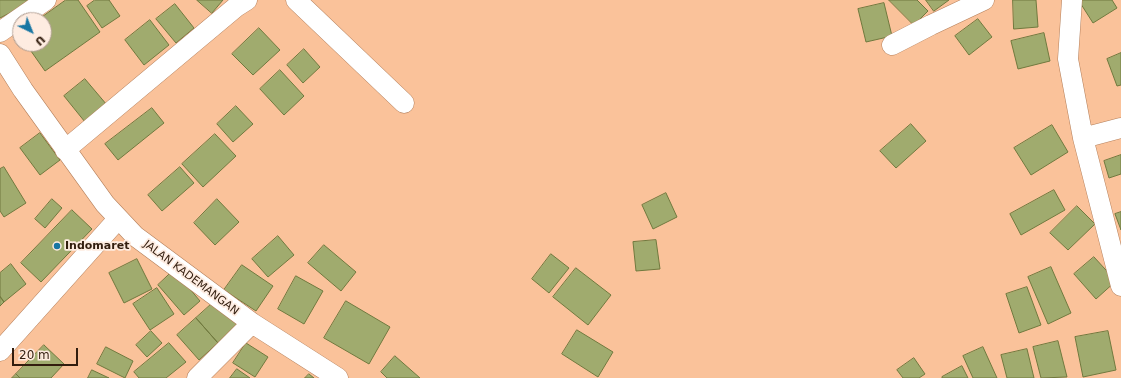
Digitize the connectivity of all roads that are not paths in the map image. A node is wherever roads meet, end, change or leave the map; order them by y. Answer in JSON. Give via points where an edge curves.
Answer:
{"nodes":[{"id":1,"x":46,"y":0,"type":"edge"},
{"id":2,"x":247,"y":0,"type":"edge"},
{"id":3,"x":296,"y":0,"type":"edge"},
{"id":4,"x":984,"y":0,"type":"edge"},
{"id":5,"x":1072,"y":0,"type":"edge"},
{"id":6,"x":0,"y":32,"type":"edge"},
{"id":7,"x":892,"y":46,"type":"dead end"},
{"id":8,"x":0,"y":54,"type":"edge"},
{"id":9,"x":404,"y":103,"type":"dead end"},
{"id":10,"x":1121,"y":128,"type":"edge"},
{"id":11,"x":1083,"y":138,"type":"junction"},
{"id":12,"x":65,"y":150,"type":"junction"},
{"id":13,"x":118,"y":219,"type":"junction"},
{"id":14,"x":1121,"y":286,"type":"edge"},
{"id":15,"x":252,"y":323,"type":"junction"},
{"id":16,"x":0,"y":351,"type":"edge"},
{"id":17,"x":197,"y":378,"type":"edge"},
{"id":18,"x":338,"y":378,"type":"edge"}],
"edges":[{"from":1,"to":6,"type":"street"},
{"from":2,"to":12,"type":"street"},
{"from":3,"to":9,"type":"street"},
{"from":4,"to":7,"type":"street"},
{"from":5,"to":11,"type":"street","via":[[1068,59]]},
{"from":8,"to":12,"type":"street","name":"JALAN KADEMANGAN"},
{"from":10,"to":11,"type":"street"},
{"from":11,"to":14,"type":"street"},
{"from":12,"to":13,"type":"street","name":"JALAN KADEMANGAN"},
{"from":13,"to":15,"type":"street","name":"JALAN KADEMANGAN","via":[[135,236]]},
{"from":13,"to":16,"type":"street"},
{"from":15,"to":17,"type":"street"},
{"from":15,"to":18,"type":"street","name":"JALAN KADEMANGAN"}]}
